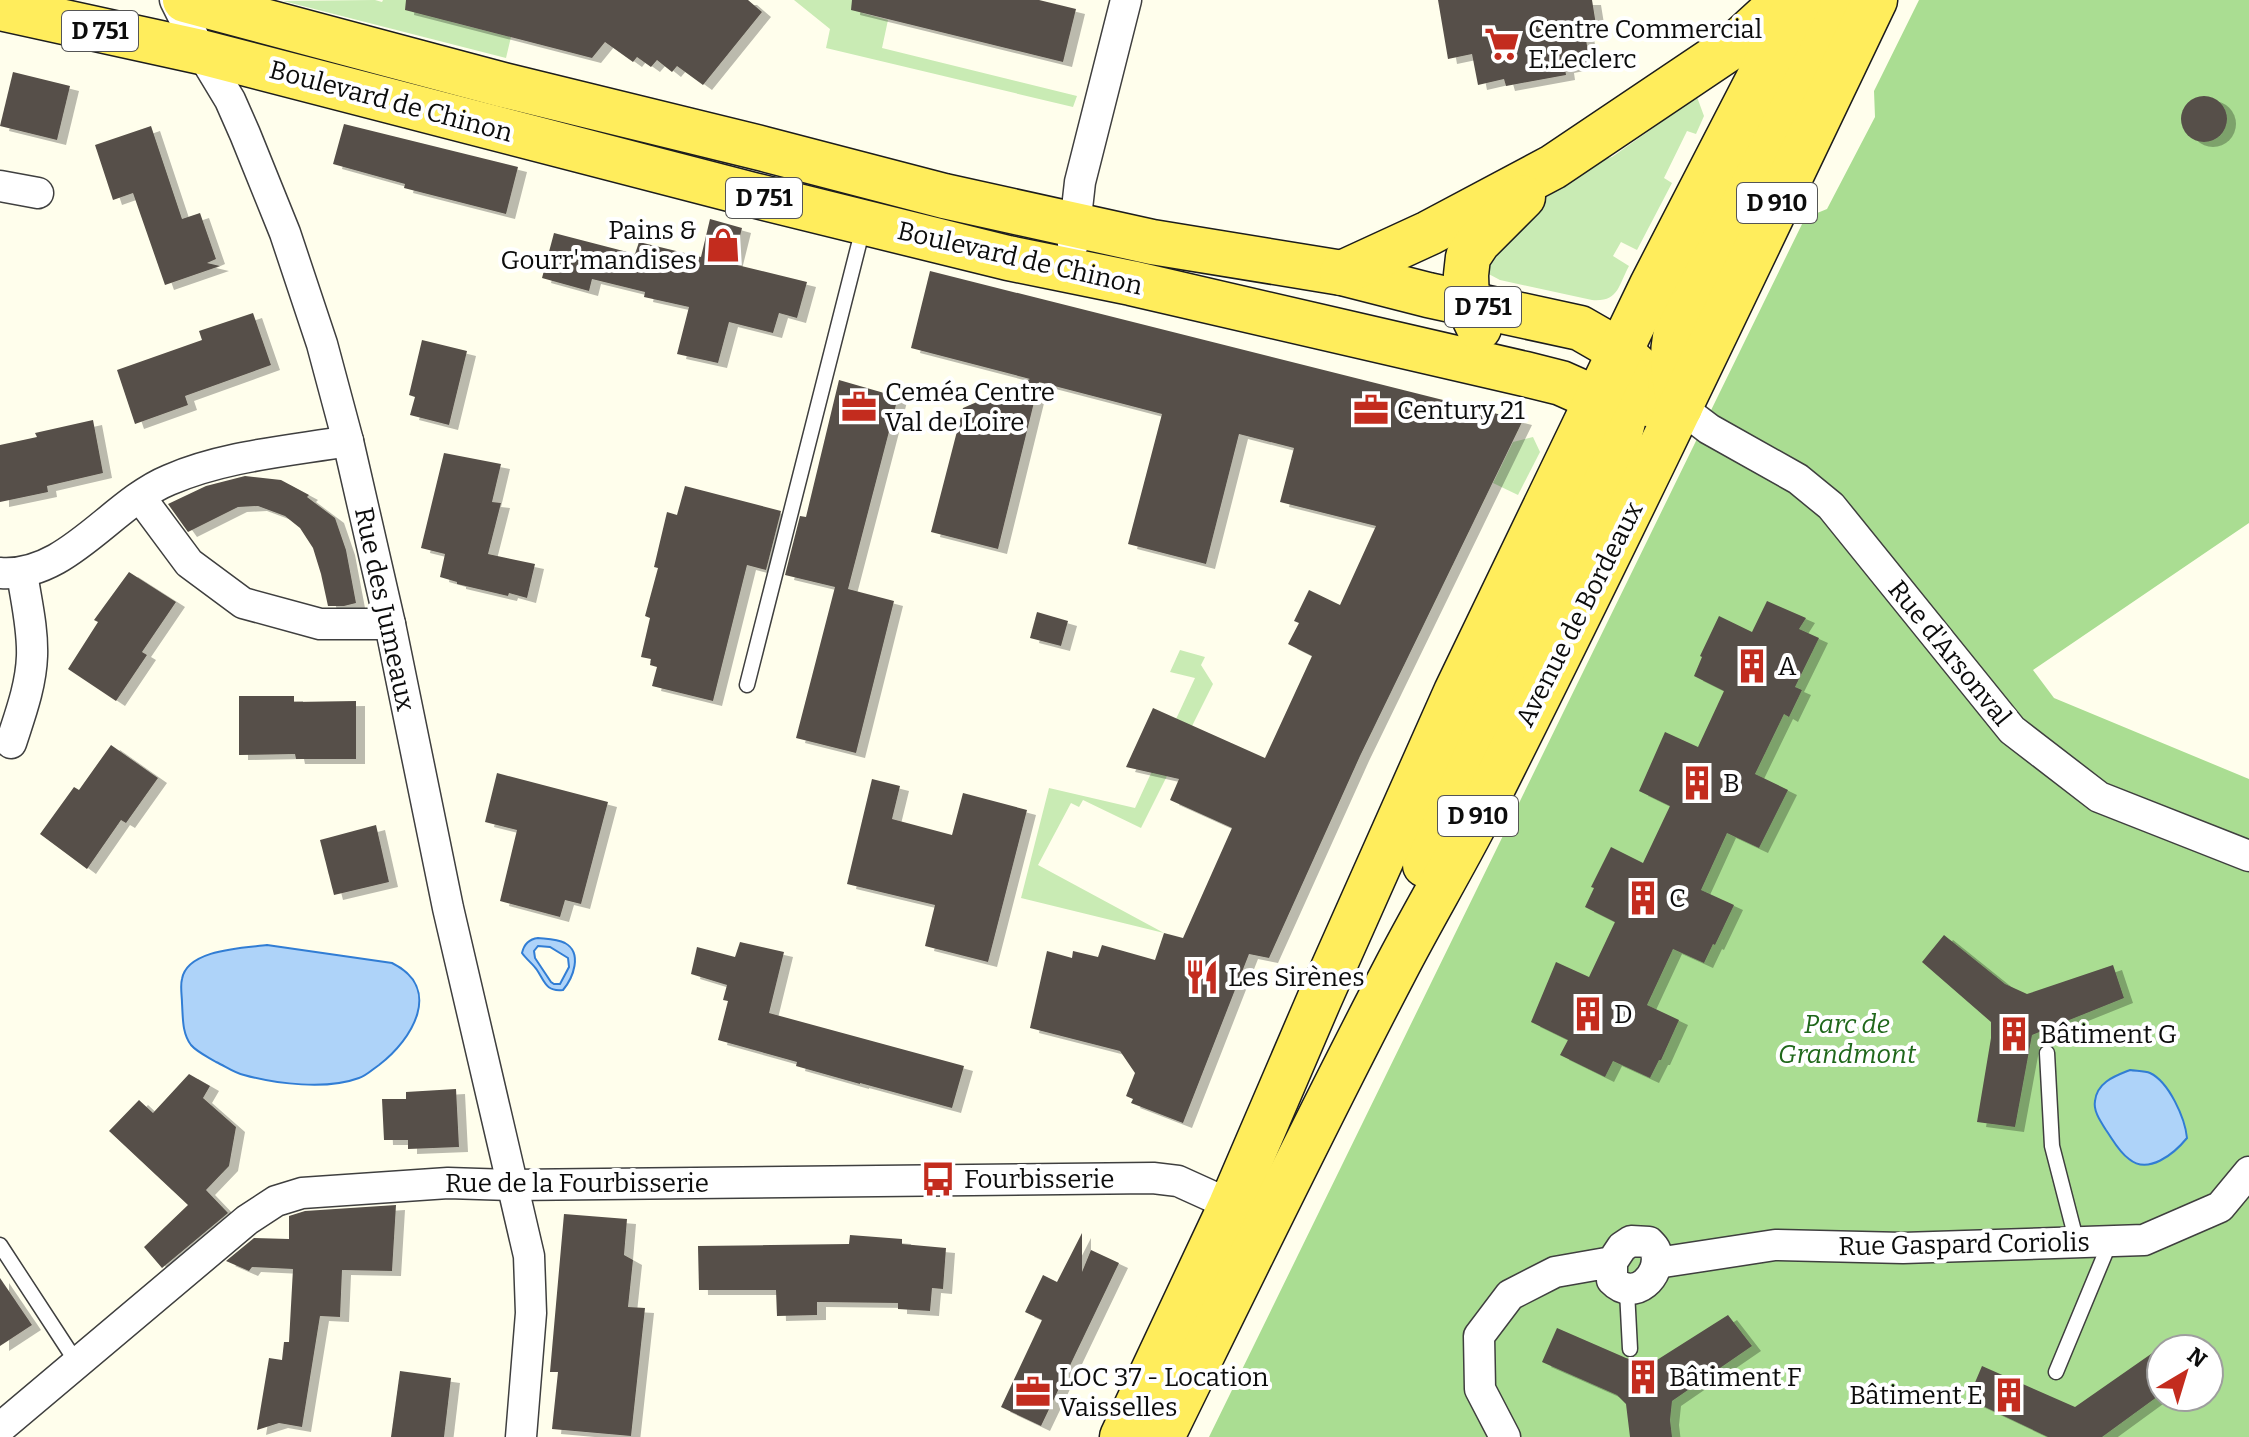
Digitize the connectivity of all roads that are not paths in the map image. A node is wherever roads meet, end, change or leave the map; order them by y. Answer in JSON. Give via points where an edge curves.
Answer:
{"nodes":[{"id":1,"x":175,"y":0,"type":"edge"},
{"id":2,"x":185,"y":0,"type":"edge"},
{"id":3,"x":1126,"y":0,"type":"edge"},
{"id":4,"x":1784,"y":0,"type":"edge"},
{"id":5,"x":1799,"y":0,"type":"edge"},
{"id":6,"x":1831,"y":0,"type":"edge"},
{"id":7,"x":1875,"y":0,"type":"edge"},
{"id":8,"x":0,"y":8,"type":"edge"},
{"id":9,"x":201,"y":52,"type":"junction"},
{"id":10,"x":1553,"y":167,"type":"junction"},
{"id":11,"x":0,"y":186,"type":"edge"},
{"id":12,"x":38,"y":193,"type":"dead end"},
{"id":13,"x":864,"y":222,"type":"junction"},
{"id":14,"x":1076,"y":226,"type":"junction"},
{"id":15,"x":1069,"y":270,"type":"junction"},
{"id":16,"x":1342,"y":273,"type":"junction"},
{"id":17,"x":1467,"y":303,"type":"junction"},
{"id":18,"x":1620,"y":351,"type":"junction"},
{"id":19,"x":1514,"y":372,"type":"junction"},
{"id":20,"x":1612,"y":401,"type":"junction"},
{"id":21,"x":1680,"y":407,"type":"junction"},
{"id":22,"x":348,"y":441,"type":"junction"},
{"id":23,"x":140,"y":497,"type":"junction"},
{"id":24,"x":11,"y":573,"type":"edge"},
{"id":25,"x":390,"y":624,"type":"junction"},
{"id":26,"x":747,"y":685,"type":"dead end"},
{"id":27,"x":11,"y":743,"type":"dead end"},
{"id":28,"x":2249,"y":856,"type":"edge"},
{"id":29,"x":1397,"y":966,"type":"junction"},
{"id":30,"x":2047,"y":1053,"type":"dead end"},
{"id":31,"x":2249,"y":1172,"type":"edge"},
{"id":32,"x":512,"y":1185,"type":"junction"},
{"id":33,"x":1250,"y":1212,"type":"junction"},
{"id":34,"x":2111,"y":1241,"type":"junction"},
{"id":35,"x":2077,"y":1243,"type":"junction"},
{"id":36,"x":0,"y":1245,"type":"edge"},
{"id":37,"x":1612,"y":1262,"type":"junction"},
{"id":38,"x":1657,"y":1263,"type":"junction"},
{"id":39,"x":1627,"y":1291,"type":"junction"},
{"id":40,"x":1630,"y":1349,"type":"dead end"},
{"id":41,"x":77,"y":1363,"type":"junction"},
{"id":42,"x":2056,"y":1372,"type":"dead end"},
{"id":43,"x":0,"y":1428,"type":"edge"},
{"id":44,"x":521,"y":1437,"type":"edge"},
{"id":45,"x":1122,"y":1437,"type":"edge"},
{"id":46,"x":1162,"y":1437,"type":"edge"},
{"id":47,"x":1505,"y":1437,"type":"edge"}],
"edges":[{"from":1,"to":9,"type":"street","name":"Rue des Jumeaux"},
{"from":2,"to":14,"type":"main road","name":"Boulevard de Chinon","number":"D 751","via":[[503,85]]},
{"from":3,"to":14,"type":"street","via":[[1080,182]]},
{"from":4,"to":10,"type":"main road","number":"D 751","via":[[1736,44]]},
{"from":5,"to":18,"type":"main road","number":"D 910"},
{"from":6,"to":21,"type":"main road","via":[[1681,315],[1673,338],[1672,372]]},
{"from":7,"to":21,"type":"main road","name":"Avenue de Bordeaux","number":"D 910"},
{"from":8,"to":9,"type":"main road","name":"Boulevard de Chinon","number":"D 751"},
{"from":9,"to":13,"type":"main road","name":"Boulevard de Chinon","number":"D 751"},
{"from":9,"to":22,"type":"street","name":"Rue des Jumeaux","via":[[230,100],[285,233]]},
{"from":10,"to":16,"type":"main road","number":"D 751"},
{"from":10,"to":17,"type":"main road","number":"D 751","via":[[1468,257]]},
{"from":11,"to":12,"type":"street"},
{"from":13,"to":15,"type":"main road","name":"Boulevard de Chinon","number":"D 751"},
{"from":13,"to":26,"type":"lane"},
{"from":14,"to":15,"type":"street"},
{"from":14,"to":16,"type":"main road","name":"Boulevard de Chinon","number":"D 751"},
{"from":15,"to":19,"type":"main road","name":"Boulevard de Chinon","number":"D 751"},
{"from":16,"to":17,"type":"main road","name":"Boulevard de Chinon","number":"D 751"},
{"from":17,"to":18,"type":"main road","name":"Boulevard de Chinon","number":"D 751","via":[[1580,328]]},
{"from":17,"to":19,"type":"main road","number":"D 751","via":[[1485,340]]},
{"from":18,"to":20,"type":"main road","number":"D 910"},
{"from":18,"to":21,"type":"main road","name":"Boulevard de Chinon","number":"D 751"},
{"from":19,"to":20,"type":"main road","name":"Boulevard de Chinon","number":"D 751"},
{"from":20,"to":21,"type":"main road","name":"Boulevard de Chinon","number":"D 751"},
{"from":20,"to":29,"type":"main road","via":[[1624,421],[1612,460],[1471,749],[1413,896]]},
{"from":20,"to":33,"type":"main road","number":"D 910","via":[[1450,704],[1319,1000]]},
{"from":21,"to":28,"type":"street","name":"Rue d'Arsonval","via":[[1798,479],[1831,506],[2012,730],[2099,797]]},
{"from":21,"to":29,"type":"main road","name":"Avenue de Bordeaux","number":"D 910","via":[[1475,823]]},
{"from":22,"to":23,"type":"street","via":[[212,465]]},
{"from":22,"to":25,"type":"street","name":"Rue des Jumeaux"},
{"from":23,"to":24,"type":"street","via":[[65,553],[42,566]]},
{"from":23,"to":25,"type":"street","via":[[189,563],[243,603],[320,624]]},
{"from":24,"to":27,"type":"street","via":[[30,626],[32,656]]},
{"from":25,"to":32,"type":"street","name":"Rue des Jumeaux"},
{"from":29,"to":33,"type":"main road","name":"Avenue de Bordeaux","number":"D 910"},
{"from":30,"to":35,"type":"lane","via":[[2052,1146]]},
{"from":31,"to":34,"type":"street","name":"Rue Gaspard Coriolis","via":[[2220,1207],[2144,1240]]},
{"from":32,"to":33,"type":"street","name":"Rue de la Fourbisserie","via":[[1153,1178],[1178,1181]]},
{"from":32,"to":41,"type":"street","name":"Rue de la Fourbisserie","via":[[327,1189],[276,1201]]},
{"from":32,"to":44,"type":"street","name":"Rue des Jumeaux","via":[[529,1256],[530,1284]]},
{"from":33,"to":45,"type":"main road","number":"D 910"},
{"from":33,"to":46,"type":"main road","number":"D 910"},
{"from":34,"to":35,"type":"street","name":"Rue Gaspard Coriolis"},
{"from":34,"to":42,"type":"lane"},
{"from":35,"to":38,"type":"street","name":"Rue Gaspard Coriolis","via":[[1775,1245]]},
{"from":36,"to":41,"type":"lane"},
{"from":37,"to":38,"type":"street","via":[[1622,1247],[1641,1240],[1656,1251]]},
{"from":37,"to":39,"type":"street","via":[[1612,1280]]},
{"from":37,"to":47,"type":"street","via":[[1555,1272],[1510,1295],[1479,1336],[1480,1389]]},
{"from":38,"to":39,"type":"street","via":[[1640,1288]]},
{"from":39,"to":40,"type":"lane"},
{"from":41,"to":43,"type":"street","name":"Rue de la Fourbisserie"}]}
